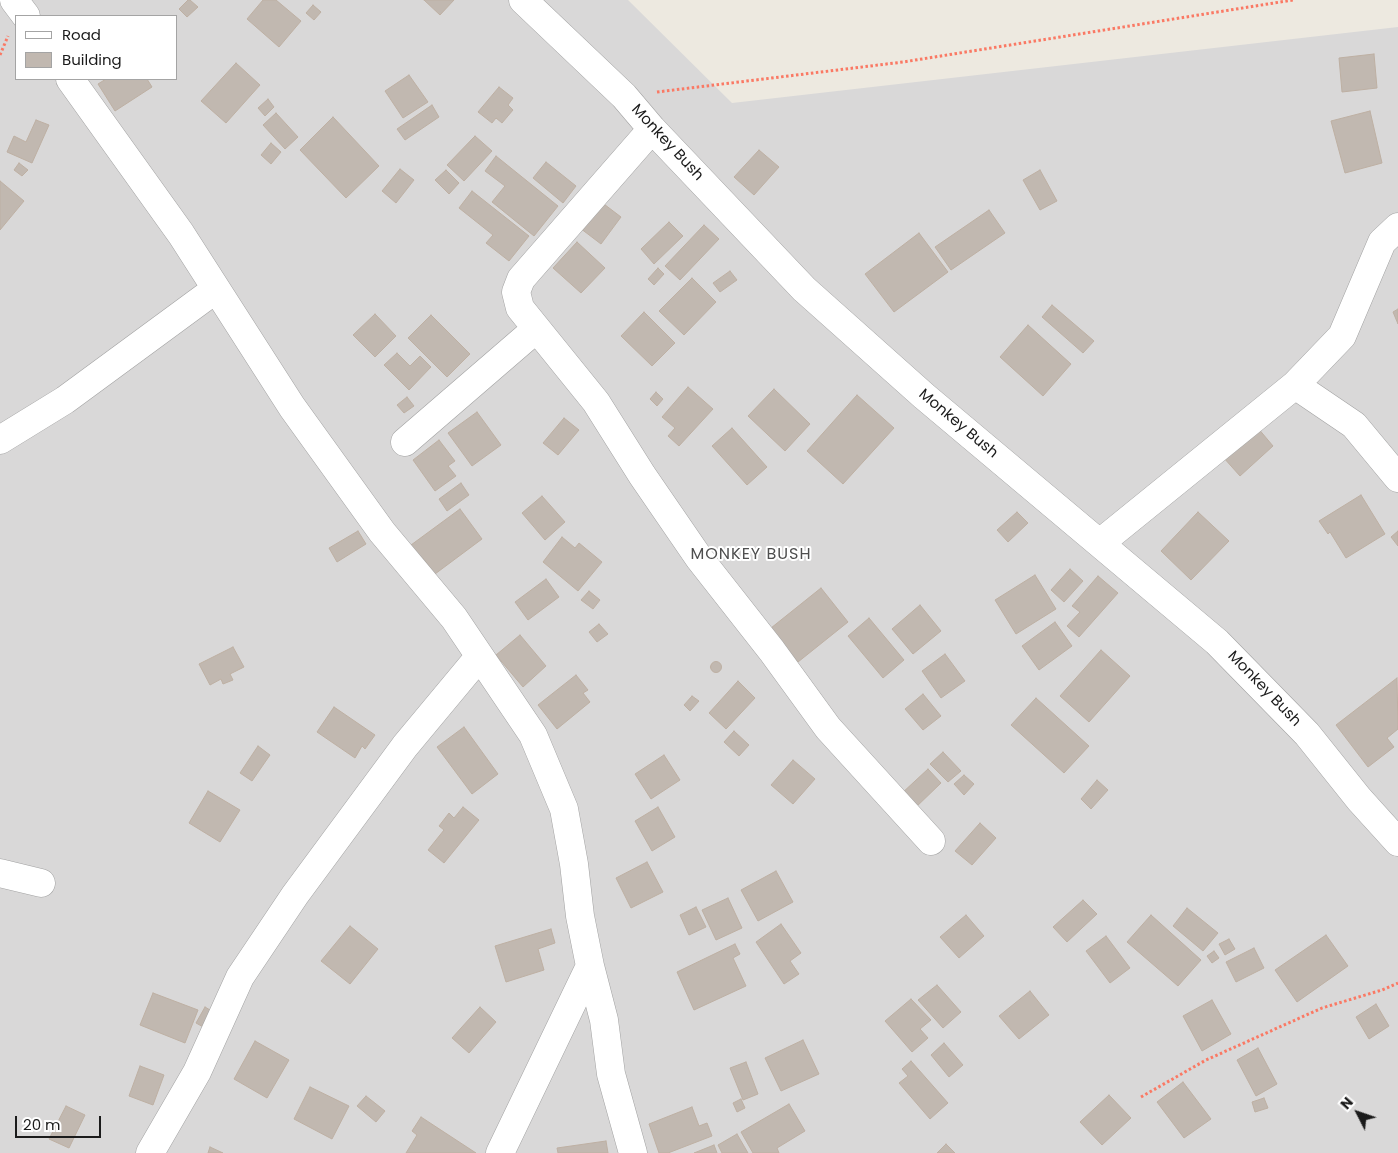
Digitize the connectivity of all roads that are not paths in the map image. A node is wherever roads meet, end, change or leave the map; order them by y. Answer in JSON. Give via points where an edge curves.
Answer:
{"nodes":[{"id":1,"x":14,"y":0,"type":"edge"},
{"id":2,"x":523,"y":0,"type":"edge"},
{"id":3,"x":25,"y":15,"type":"edge"},
{"id":4,"x":71,"y":80,"type":"edge"},
{"id":5,"x":652,"y":129,"type":"junction"},
{"id":6,"x":1398,"y":227,"type":"edge"},
{"id":7,"x":216,"y":289,"type":"junction"},
{"id":8,"x":536,"y":329,"type":"junction"},
{"id":9,"x":1295,"y":385,"type":"junction"},
{"id":10,"x":0,"y":440,"type":"edge"},
{"id":11,"x":405,"y":442,"type":"dead end"},
{"id":12,"x":1398,"y":478,"type":"edge"},
{"id":13,"x":1100,"y":544,"type":"junction"},
{"id":14,"x":479,"y":657,"type":"junction"},
{"id":15,"x":931,"y":841,"type":"dead end"},
{"id":16,"x":1398,"y":842,"type":"edge"},
{"id":17,"x":0,"y":873,"type":"edge"},
{"id":18,"x":41,"y":883,"type":"dead end"},
{"id":19,"x":590,"y":966,"type":"junction"},
{"id":20,"x":150,"y":1153,"type":"edge"},
{"id":21,"x":500,"y":1153,"type":"edge"},
{"id":22,"x":633,"y":1153,"type":"edge"}],
"edges":[{"from":1,"to":3,"type":"street"},
{"from":2,"to":5,"type":"street","name":"Monkey Bush","via":[[624,96]]},
{"from":4,"to":7,"type":"street","via":[[181,234]]},
{"from":5,"to":8,"type":"street","via":[[521,279],[516,292],[520,308]]},
{"from":5,"to":13,"type":"street","name":"Monkey Bush","via":[[804,289],[924,396]]},
{"from":6,"to":9,"type":"street","via":[[1382,242],[1342,336]]},
{"from":7,"to":10,"type":"street","via":[[65,400]]},
{"from":7,"to":14,"type":"street","via":[[298,415],[382,532],[454,618]]},
{"from":8,"to":11,"type":"street"},
{"from":8,"to":15,"type":"street","via":[[596,402],[700,558],[828,728]]},
{"from":9,"to":12,"type":"street","via":[[1354,426]]},
{"from":9,"to":13,"type":"street"},
{"from":13,"to":16,"type":"street","name":"Monkey Bush","via":[[1217,642],[1307,734]]},
{"from":14,"to":19,"type":"street","via":[[533,735],[564,809]]},
{"from":14,"to":20,"type":"street","via":[[405,746],[294,895],[240,977],[197,1072]]},
{"from":17,"to":18,"type":"street"},
{"from":19,"to":21,"type":"street"},
{"from":19,"to":22,"type":"street","via":[[604,1020],[611,1074]]}]}
